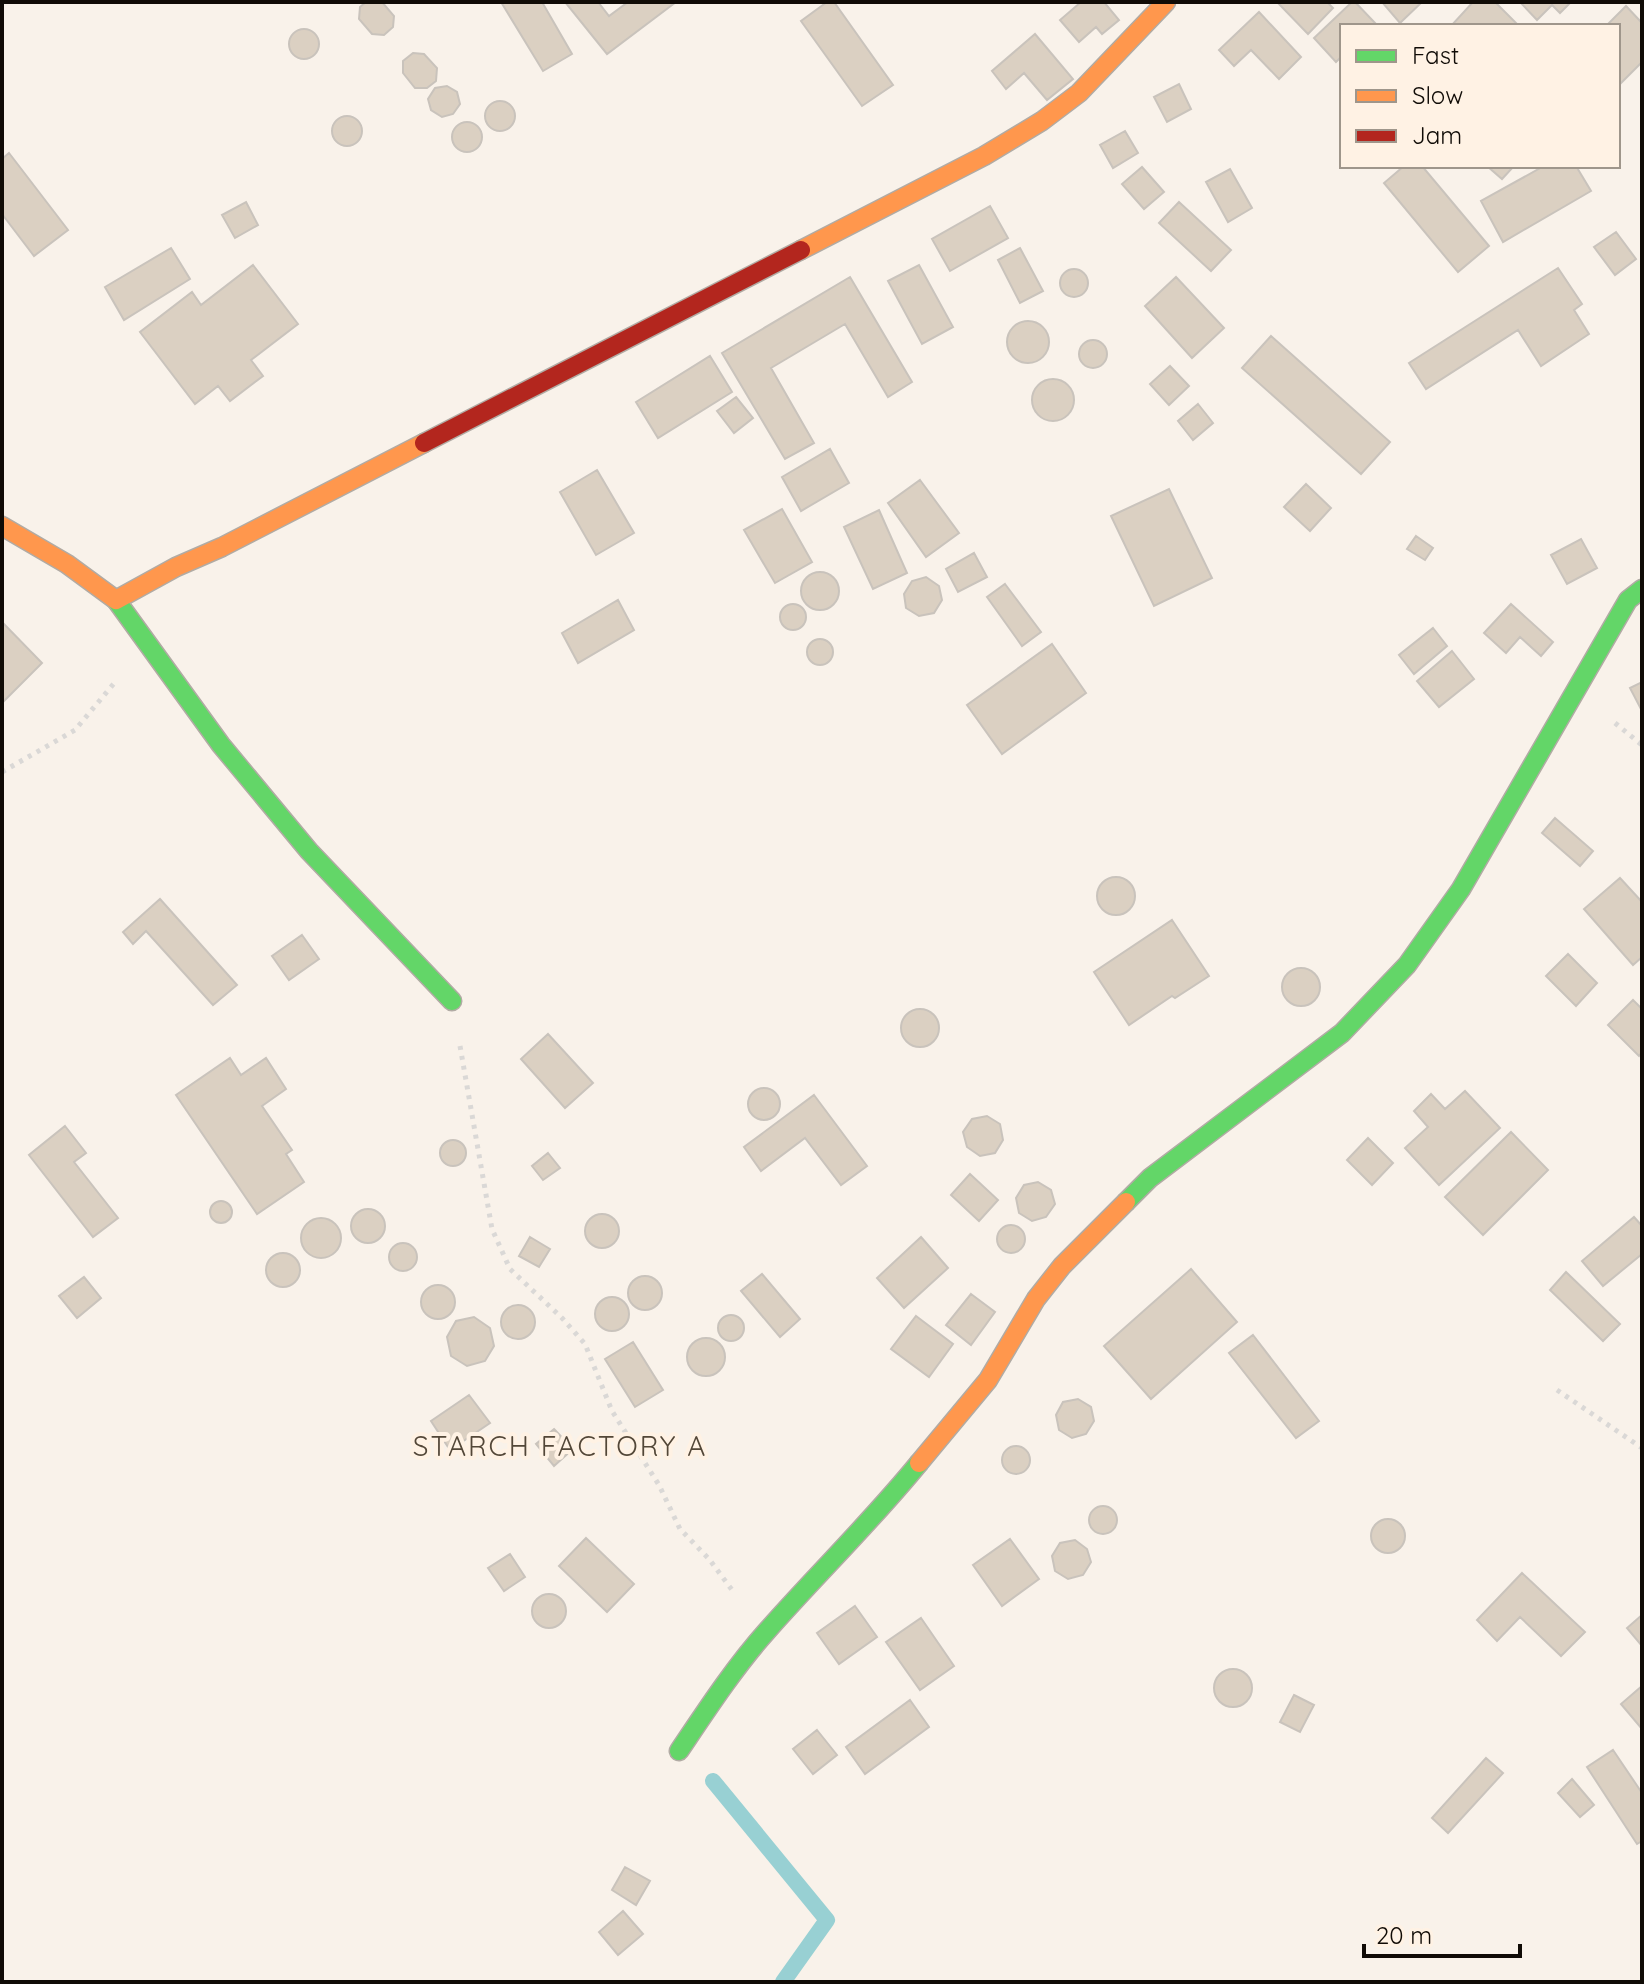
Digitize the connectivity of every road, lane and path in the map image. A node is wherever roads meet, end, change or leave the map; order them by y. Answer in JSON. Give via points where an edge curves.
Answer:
{"nodes":[{"id":1,"x":1166,"y":2,"type":"edge"},
{"id":2,"x":2,"y":526,"type":"edge"},
{"id":3,"x":1642,"y":589,"type":"edge"},
{"id":4,"x":116,"y":600,"type":"junction"},
{"id":5,"x":147,"y":643,"type":"junction"},
{"id":6,"x":2,"y":772,"type":"edge"},
{"id":7,"x":452,"y":1001,"type":"joint"},
{"id":8,"x":1557,"y":1390,"type":"dead end"},
{"id":9,"x":1642,"y":1448,"type":"edge"},
{"id":10,"x":764,"y":1634,"type":"junction"},
{"id":11,"x":679,"y":1751,"type":"dead end"}],
"edges":[{"from":1,"to":4,"type":"street","via":[[1079,93],[984,156]]},
{"from":2,"to":4,"type":"street"},
{"from":3,"to":10,"type":"street","via":[[1628,600],[1461,889],[1407,965],[1342,1033],[1150,1178],[1062,1266],[988,1380],[890,1499]]},
{"from":4,"to":5,"type":"street"},
{"from":5,"to":6,"type":"path","via":[[75,730]]},
{"from":5,"to":7,"type":"street","via":[[221,745],[309,851]]},
{"from":7,"to":10,"type":"path","via":[[492,1229],[510,1269],[585,1344],[612,1411],[680,1529]]},
{"from":8,"to":9,"type":"path"},
{"from":10,"to":11,"type":"street"}]}
